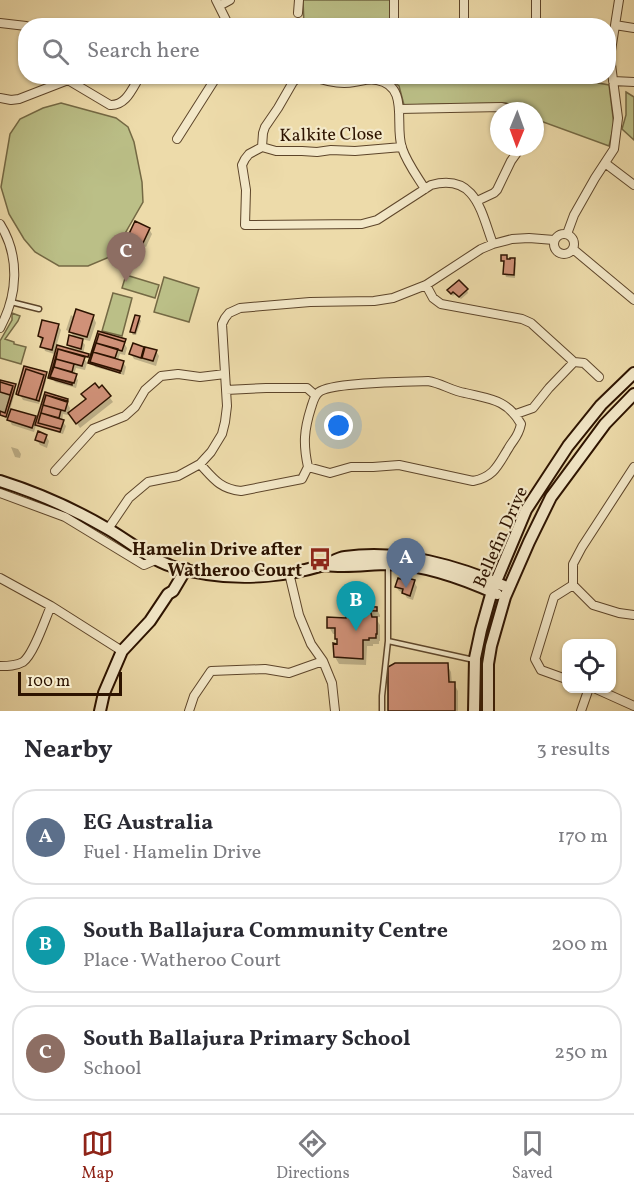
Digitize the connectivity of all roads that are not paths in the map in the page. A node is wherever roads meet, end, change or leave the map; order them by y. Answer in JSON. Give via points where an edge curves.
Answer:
{"nodes":[{"id":1,"x":230,"y":0,"type":"edge"},
{"id":2,"x":299,"y":0,"type":"edge"},
{"id":3,"x":394,"y":0,"type":"edge"},
{"id":4,"x":464,"y":0,"type":"edge"},
{"id":5,"x":536,"y":0,"type":"edge"},
{"id":6,"x":619,"y":0,"type":"edge"},
{"id":7,"x":217,"y":3,"type":"edge"},
{"id":8,"x":298,"y":13,"type":"dead end"},
{"id":9,"x":225,"y":18,"type":"edge"},
{"id":10,"x":394,"y":18,"type":"edge"},
{"id":11,"x":464,"y":18,"type":"edge"},
{"id":12,"x":536,"y":18,"type":"edge"},
{"id":13,"x":616,"y":19,"type":"edge"},
{"id":14,"x":0,"y":23,"type":"edge"},
{"id":15,"x":18,"y":25,"type":"edge"},
{"id":16,"x":616,"y":25,"type":"edge"},
{"id":17,"x":634,"y":28,"type":"edge"},
{"id":18,"x":616,"y":81,"type":"edge"},
{"id":19,"x":634,"y":82,"type":"edge"},
{"id":20,"x":55,"y":84,"type":"edge"},
{"id":21,"x":78,"y":84,"type":"edge"},
{"id":22,"x":135,"y":84,"type":"edge"},
{"id":23,"x":212,"y":84,"type":"edge"},
{"id":24,"x":292,"y":84,"type":"edge"},
{"id":25,"x":387,"y":84,"type":"edge"},
{"id":26,"x":613,"y":84,"type":"edge"},
{"id":27,"x":0,"y":99,"type":"edge"},
{"id":28,"x":490,"y":107,"type":"edge"},
{"id":29,"x":399,"y":109,"type":"junction"},
{"id":30,"x":177,"y":139,"type":"dead end"},
{"id":31,"x":262,"y":147,"type":"junction"},
{"id":32,"x":402,"y":147,"type":"junction"},
{"id":33,"x":515,"y":156,"type":"edge"},
{"id":34,"x":605,"y":163,"type":"junction"},
{"id":35,"x":634,"y":185,"type":"edge"},
{"id":36,"x":425,"y":189,"type":"junction"},
{"id":37,"x":477,"y":201,"type":"junction"},
{"id":38,"x":0,"y":224,"type":"edge"},
{"id":39,"x":567,"y":234,"type":"junction"},
{"id":40,"x":554,"y":240,"type":"junction"},
{"id":41,"x":493,"y":244,"type":"junction"},
{"id":42,"x":573,"y":249,"type":"junction"},
{"id":43,"x":426,"y":285,"type":"junction"},
{"id":44,"x":634,"y":300,"type":"edge"},
{"id":45,"x":10,"y":302,"type":"junction"},
{"id":46,"x":39,"y":309,"type":"dead end"},
{"id":47,"x":0,"y":328,"type":"edge"},
{"id":48,"x":574,"y":362,"type":"junction"},
{"id":49,"x":634,"y":373,"type":"edge"},
{"id":50,"x":225,"y":374,"type":"junction"},
{"id":51,"x":599,"y":376,"type":"dead end"},
{"id":52,"x":226,"y":390,"type":"junction"},
{"id":53,"x":634,"y":394,"type":"edge"},
{"id":54,"x":315,"y":395,"type":"junction"},
{"id":55,"x":516,"y":414,"type":"junction"},
{"id":56,"x":200,"y":464,"type":"junction"},
{"id":57,"x":308,"y":467,"type":"junction"},
{"id":58,"x":633,"y":469,"type":"edge"},
{"id":59,"x":55,"y":471,"type":"dead end"},
{"id":60,"x":0,"y":481,"type":"edge"},
{"id":61,"x":0,"y":494,"type":"edge"},
{"id":62,"x":108,"y":529,"type":"junction"},
{"id":63,"x":158,"y":559,"type":"junction"},
{"id":64,"x":388,"y":564,"type":"junction"},
{"id":65,"x":325,"y":565,"type":"junction"},
{"id":66,"x":171,"y":566,"type":"junction"},
{"id":67,"x":186,"y":569,"type":"junction"},
{"id":68,"x":289,"y":573,"type":"junction"},
{"id":69,"x":0,"y":578,"type":"edge"},
{"id":70,"x":573,"y":585,"type":"junction"},
{"id":71,"x":494,"y":587,"type":"junction"},
{"id":72,"x":507,"y":593,"type":"junction"},
{"id":73,"x":168,"y":594,"type":"junction"},
{"id":74,"x":51,"y":606,"type":"junction"},
{"id":75,"x":634,"y":615,"type":"edge"},
{"id":76,"x":388,"y":641,"type":"junction"},
{"id":77,"x":122,"y":651,"type":"junction"},
{"id":78,"x":475,"y":660,"type":"junction"},
{"id":79,"x":323,"y":661,"type":"junction"},
{"id":80,"x":0,"y":666,"type":"edge"},
{"id":81,"x":562,"y":677,"type":"edge"},
{"id":82,"x":587,"y":693,"type":"edge"},
{"id":83,"x":605,"y":693,"type":"edge"},
{"id":84,"x":634,"y":706,"type":"edge"},
{"id":85,"x":100,"y":711,"type":"edge"},
{"id":86,"x":189,"y":711,"type":"edge"},
{"id":87,"x":335,"y":711,"type":"edge"},
{"id":88,"x":382,"y":711,"type":"edge"},
{"id":89,"x":474,"y":711,"type":"edge"},
{"id":90,"x":488,"y":711,"type":"edge"},
{"id":91,"x":580,"y":711,"type":"edge"}],
"edges":[{"from":1,"to":7,"type":"street"},
{"from":2,"to":8,"type":"street"},
{"from":3,"to":10,"type":"street"},
{"from":4,"to":11,"type":"street"},
{"from":5,"to":12,"type":"street"},
{"from":6,"to":13,"type":"street"},
{"from":7,"to":9,"type":"street"},
{"from":14,"to":15,"type":"street"},
{"from":16,"to":17,"type":"street"},
{"from":18,"to":19,"type":"street"},
{"from":20,"to":27,"type":"street","via":[[19,99]]},
{"from":21,"to":22,"type":"street","via":[[110,105],[125,100]]},
{"from":23,"to":30,"type":"street"},
{"from":24,"to":31,"type":"street","name":"Kalkite Close","via":[[262,133]]},
{"from":25,"to":29,"type":"street","via":[[398,96]]},
{"from":26,"to":34,"type":"street","via":[[618,118],[614,149]]},
{"from":28,"to":29,"type":"street"},
{"from":29,"to":32,"type":"street"},
{"from":31,"to":32,"type":"street","name":"Kalkite Close","via":[[317,152]]},
{"from":31,"to":36,"type":"street","name":"Kalkite Close","via":[[249,154],[242,165],[245,225],[362,224],[377,220]]},
{"from":32,"to":36,"type":"street"},
{"from":33,"to":37,"type":"street","via":[[497,190]]},
{"from":34,"to":35,"type":"street"},
{"from":34,"to":39,"type":"street"},
{"from":36,"to":37,"type":"street","via":[[440,183],[456,184]]},
{"from":37,"to":41,"type":"street"},
{"from":38,"to":45,"type":"street","via":[[13,255],[15,280]]},
{"from":39,"to":40,"type":"street","via":[[559,234]]},
{"from":39,"to":42,"type":"street","via":[[574,242]]},
{"from":40,"to":41,"type":"street","via":[[529,238]]},
{"from":40,"to":42,"type":"street","via":[[557,252],[564,254]]},
{"from":41,"to":43,"type":"street"},
{"from":42,"to":44,"type":"street"},
{"from":43,"to":48,"type":"street","via":[[441,304],[531,323]]},
{"from":43,"to":50,"type":"street","via":[[374,301],[310,302],[235,310],[222,324]]},
{"from":45,"to":46,"type":"lane"},
{"from":45,"to":47,"type":"street"},
{"from":48,"to":51,"type":"street","via":[[584,363]]},
{"from":48,"to":55,"type":"street","via":[[533,408]]},
{"from":49,"to":71,"type":"street","name":"Bellefin Drive","via":[[601,405],[541,486]]},
{"from":50,"to":52,"type":"street"},
{"from":50,"to":59,"type":"street","via":[[161,376],[125,416],[93,429]]},
{"from":52,"to":54,"type":"street","via":[[307,388]]},
{"from":52,"to":56,"type":"street","via":[[224,428]]},
{"from":53,"to":72,"type":"street","name":"Bellefin Drive","via":[[605,424],[551,497]]},
{"from":54,"to":55,"type":"street","via":[[341,385],[428,381],[486,397]]},
{"from":54,"to":57,"type":"street","via":[[305,427]]},
{"from":55,"to":57,"type":"street","via":[[521,424],[519,435],[484,479],[473,481],[399,465],[351,466],[330,473]]},
{"from":56,"to":57,"type":"street","via":[[216,483],[241,491],[302,478]]},
{"from":56,"to":62,"type":"street","via":[[178,476],[148,483],[129,498]]},
{"from":58,"to":70,"type":"street","via":[[573,564]]},
{"from":60,"to":62,"type":"street","via":[[45,496]]},
{"from":61,"to":63,"type":"street","via":[[65,517],[144,565]]},
{"from":62,"to":63,"type":"street"},
{"from":63,"to":66,"type":"street"},
{"from":64,"to":65,"type":"street"},
{"from":64,"to":71,"type":"street","via":[[431,570]]},
{"from":64,"to":76,"type":"lane"},
{"from":65,"to":68,"type":"street"},
{"from":65,"to":71,"type":"street","via":[[346,557],[400,556],[451,567]]},
{"from":66,"to":67,"type":"street"},
{"from":66,"to":73,"type":"street"},
{"from":67,"to":68,"type":"street","via":[[245,577]]},
{"from":67,"to":73,"type":"street"},
{"from":68,"to":79,"type":"street","via":[[299,615]]},
{"from":69,"to":74,"type":"street"},
{"from":70,"to":75,"type":"street","via":[[593,605]]},
{"from":70,"to":81,"type":"street","via":[[555,597],[535,659],[541,670]]},
{"from":71,"to":72,"type":"street"},
{"from":71,"to":78,"type":"street","name":"Bellefin Drive"},
{"from":72,"to":90,"type":"street","name":"Bellefin Drive","via":[[488,664]]},
{"from":73,"to":77,"type":"street"},
{"from":74,"to":77,"type":"street"},
{"from":74,"to":80,"type":"street","via":[[30,655],[22,662]]},
{"from":76,"to":78,"type":"lane"},
{"from":76,"to":88,"type":"lane"},
{"from":77,"to":85,"type":"street"},
{"from":78,"to":89,"type":"street","name":"Bellefin Drive"},
{"from":79,"to":86,"type":"street","via":[[289,673],[265,669],[211,671]]},
{"from":79,"to":87,"type":"street","via":[[332,683]]},
{"from":82,"to":91,"type":"street"},
{"from":83,"to":84,"type":"street"}]}
